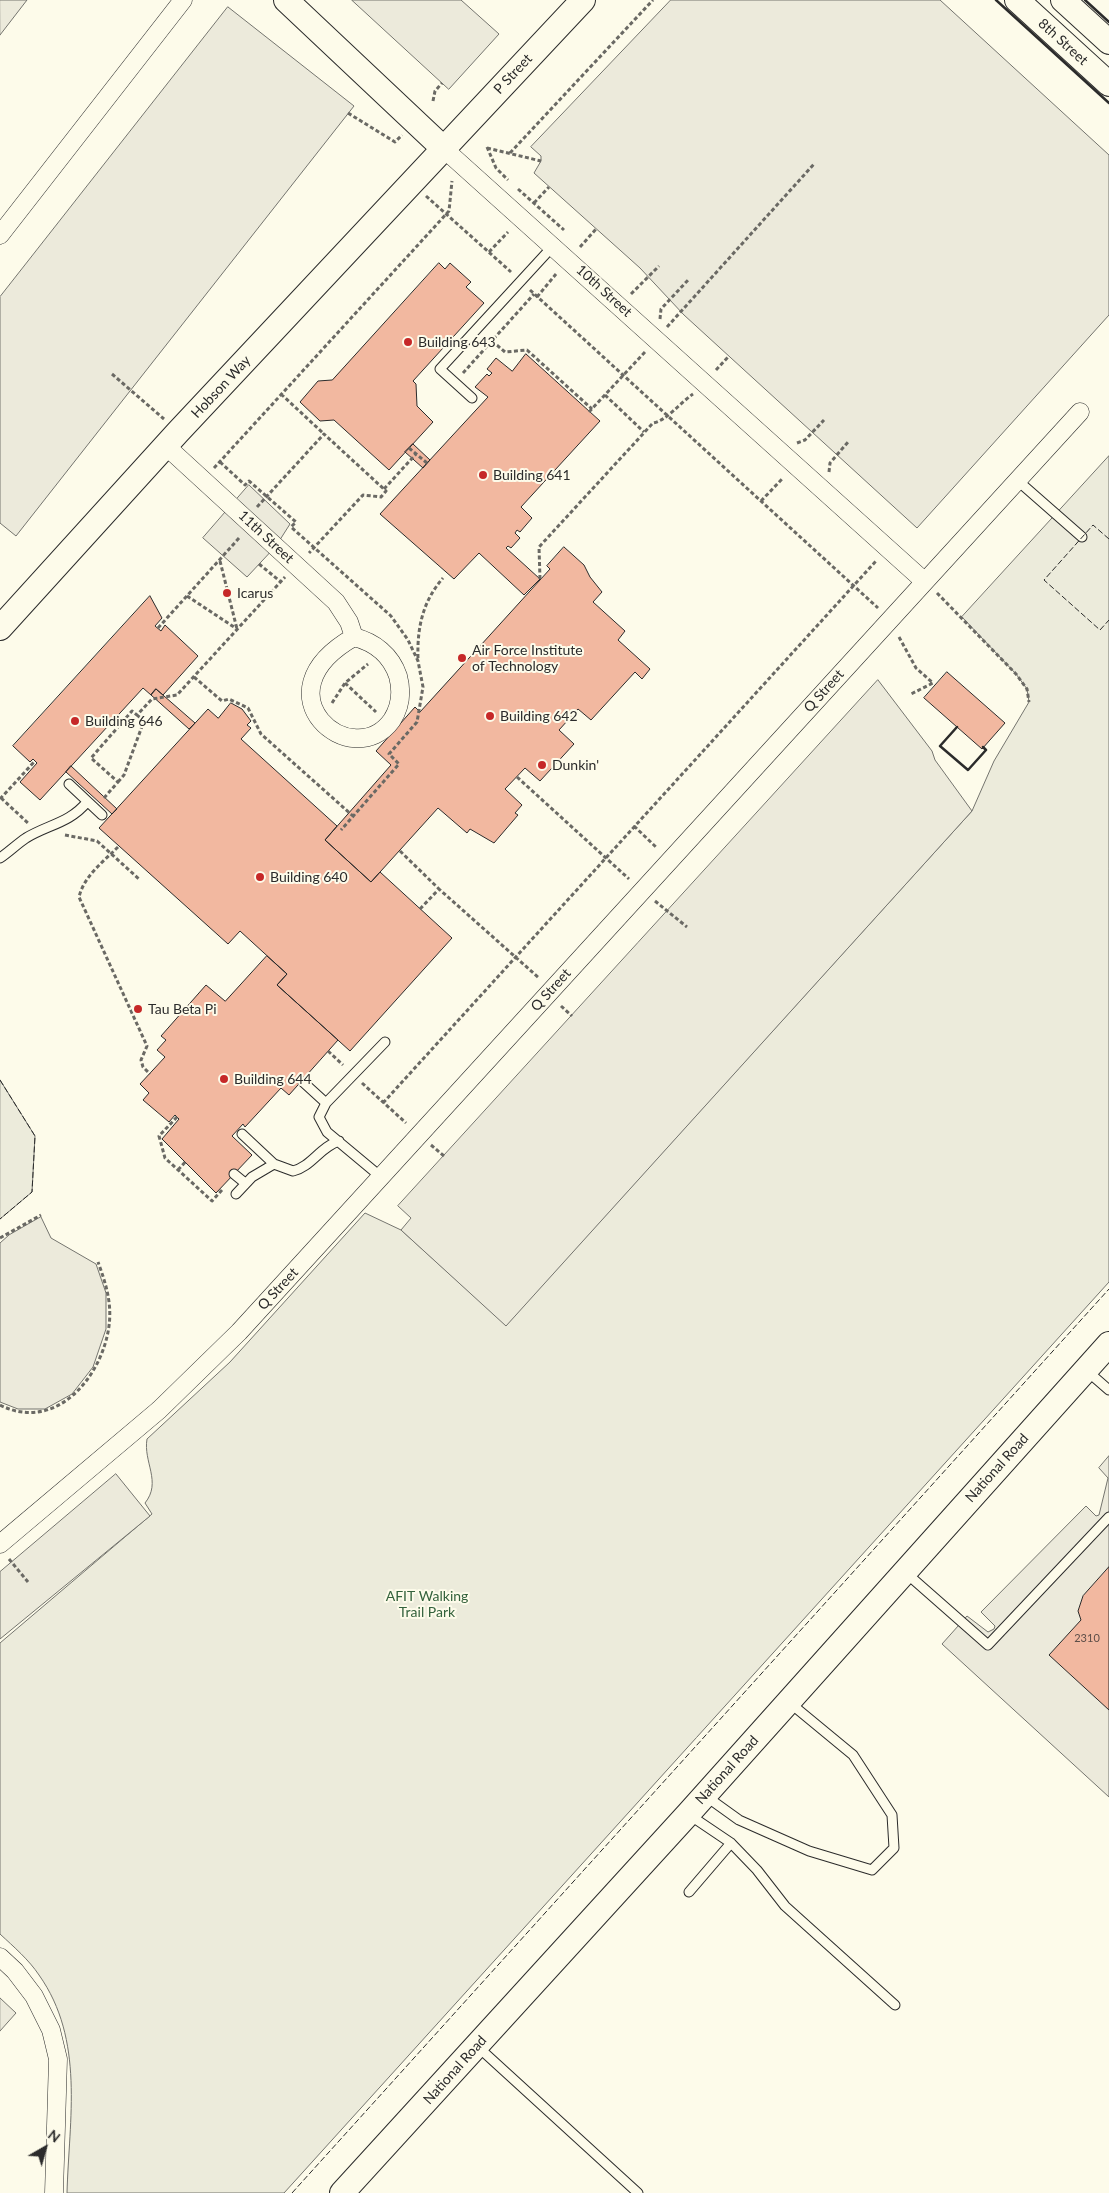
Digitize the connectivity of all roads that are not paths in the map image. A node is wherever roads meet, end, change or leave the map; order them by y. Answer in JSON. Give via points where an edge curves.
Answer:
{"nodes":[{"id":1,"x":183,"y":0,"type":"edge"},
{"id":2,"x":286,"y":0,"type":"edge"},
{"id":3,"x":583,"y":0,"type":"edge"},
{"id":4,"x":1017,"y":0,"type":"edge"},
{"id":5,"x":1063,"y":0,"type":"edge"},
{"id":6,"x":1109,"y":42,"type":"edge"},
{"id":7,"x":1109,"y":84,"type":"edge"},
{"id":8,"x":443,"y":148,"type":"junction"},
{"id":9,"x":0,"y":235,"type":"edge"},
{"id":10,"x":553,"y":246,"type":"junction"},
{"id":11,"x":472,"y":398,"type":"dead end"},
{"id":12,"x":1080,"y":412,"type":"dead end"},
{"id":13,"x":168,"y":435,"type":"junction"},
{"id":14,"x":1017,"y":480,"type":"junction"},
{"id":15,"x":1082,"y":537,"type":"dead end"},
{"id":16,"x":924,"y":581,"type":"junction"},
{"id":17,"x":0,"y":628,"type":"edge"},
{"id":18,"x":354,"y":637,"type":"junction"},
{"id":19,"x":69,"y":784,"type":"dead end"},
{"id":20,"x":87,"y":802,"type":"junction"},
{"id":21,"x":98,"y":812,"type":"road end"},
{"id":22,"x":0,"y":858,"type":"edge"},
{"id":23,"x":385,"y":1042,"type":"dead end"},
{"id":24,"x":303,"y":1082,"type":"dead end"},
{"id":25,"x":326,"y":1103,"type":"junction"},
{"id":26,"x":242,"y":1134,"type":"dead end"},
{"id":27,"x":339,"y":1141,"type":"junction"},
{"id":28,"x":274,"y":1164,"type":"junction"},
{"id":29,"x":234,"y":1174,"type":"dead end"},
{"id":30,"x":381,"y":1177,"type":"junction"},
{"id":31,"x":245,"y":1183,"type":"junction"},
{"id":32,"x":236,"y":1194,"type":"dead end"},
{"id":33,"x":1109,"y":1344,"type":"edge"},
{"id":34,"x":1086,"y":1370,"type":"junction"},
{"id":35,"x":1109,"y":1390,"type":"edge"},
{"id":36,"x":1109,"y":1517,"type":"edge"},
{"id":37,"x":3,"y":1550,"type":"edge"},
{"id":38,"x":905,"y":1572,"type":"junction"},
{"id":39,"x":788,"y":1701,"type":"junction"},
{"id":40,"x":704,"y":1795,"type":"junction"},
{"id":41,"x":688,"y":1814,"type":"junction"},
{"id":42,"x":731,"y":1843,"type":"junction"},
{"id":43,"x":689,"y":1892,"type":"dead end"},
{"id":44,"x":0,"y":1957,"type":"edge"},
{"id":45,"x":895,"y":2005,"type":"dead end"},
{"id":46,"x":477,"y":2046,"type":"junction"},
{"id":47,"x":54,"y":2193,"type":"edge"},
{"id":48,"x":342,"y":2193,"type":"edge"},
{"id":49,"x":638,"y":2193,"type":"edge"}],
"edges":[{"from":1,"to":9,"type":"street"},
{"from":2,"to":8,"type":"street","name":"10th Street"},
{"from":3,"to":8,"type":"street","name":"P Street"},
{"from":4,"to":7,"type":"street","name":"8th Street"},
{"from":5,"to":6,"type":"street"},
{"from":8,"to":10,"type":"street","name":"10th Street"},
{"from":8,"to":13,"type":"street","name":"Hobson Way"},
{"from":10,"to":11,"type":"lane","via":[[440,369]]},
{"from":10,"to":16,"type":"street","name":"10th Street","via":[[665,334],[796,464]]},
{"from":12,"to":14,"type":"street","name":"Q Street"},
{"from":13,"to":17,"type":"street","name":"Hobson Way"},
{"from":13,"to":18,"type":"street","name":"11th Street","via":[[250,521],[336,602]]},
{"from":14,"to":15,"type":"lane"},
{"from":14,"to":16,"type":"street","name":"Q Street"},
{"from":16,"to":30,"type":"street","name":"Q Street"},
{"from":18,"to":18,"type":"street","via":[[319,664],[313,676],[310,702],[320,720],[340,734],[360,738],[372,736],[389,724],[399,705],[400,684],[396,671],[378,659],[375,644]]},
{"from":19,"to":20,"type":"lane"},
{"from":20,"to":21,"type":"lane"},
{"from":20,"to":22,"type":"lane","via":[[80,812],[26,838]]},
{"from":23,"to":25,"type":"lane"},
{"from":24,"to":25,"type":"lane"},
{"from":25,"to":27,"type":"lane","via":[[319,1117],[321,1124]]},
{"from":26,"to":28,"type":"lane"},
{"from":27,"to":28,"type":"lane","via":[[328,1144],[299,1170],[288,1170]]},
{"from":27,"to":30,"type":"lane"},
{"from":28,"to":31,"type":"lane"},
{"from":29,"to":31,"type":"lane"},
{"from":30,"to":37,"type":"street","name":"Q Street","via":[[207,1364]]},
{"from":31,"to":32,"type":"lane"},
{"from":33,"to":34,"type":"street","name":"National Road"},
{"from":34,"to":35,"type":"lane"},
{"from":34,"to":38,"type":"street","name":"National Road"},
{"from":36,"to":38,"type":"lane","via":[[988,1645]]},
{"from":38,"to":39,"type":"street","name":"National Road"},
{"from":39,"to":40,"type":"street","name":"National Road"},
{"from":39,"to":40,"type":"lane","via":[[853,1755],[892,1814],[894,1848],[872,1870],[809,1851],[739,1820]]},
{"from":40,"to":41,"type":"street","name":"National Road"},
{"from":41,"to":42,"type":"lane"},
{"from":41,"to":46,"type":"street","name":"National Road"},
{"from":42,"to":43,"type":"lane"},
{"from":42,"to":45,"type":"lane","via":[[785,1906]]},
{"from":44,"to":47,"type":"street","via":[[34,1996],[51,2030],[58,2058]]},
{"from":46,"to":48,"type":"street","name":"National Road"},
{"from":46,"to":49,"type":"lane"}]}
